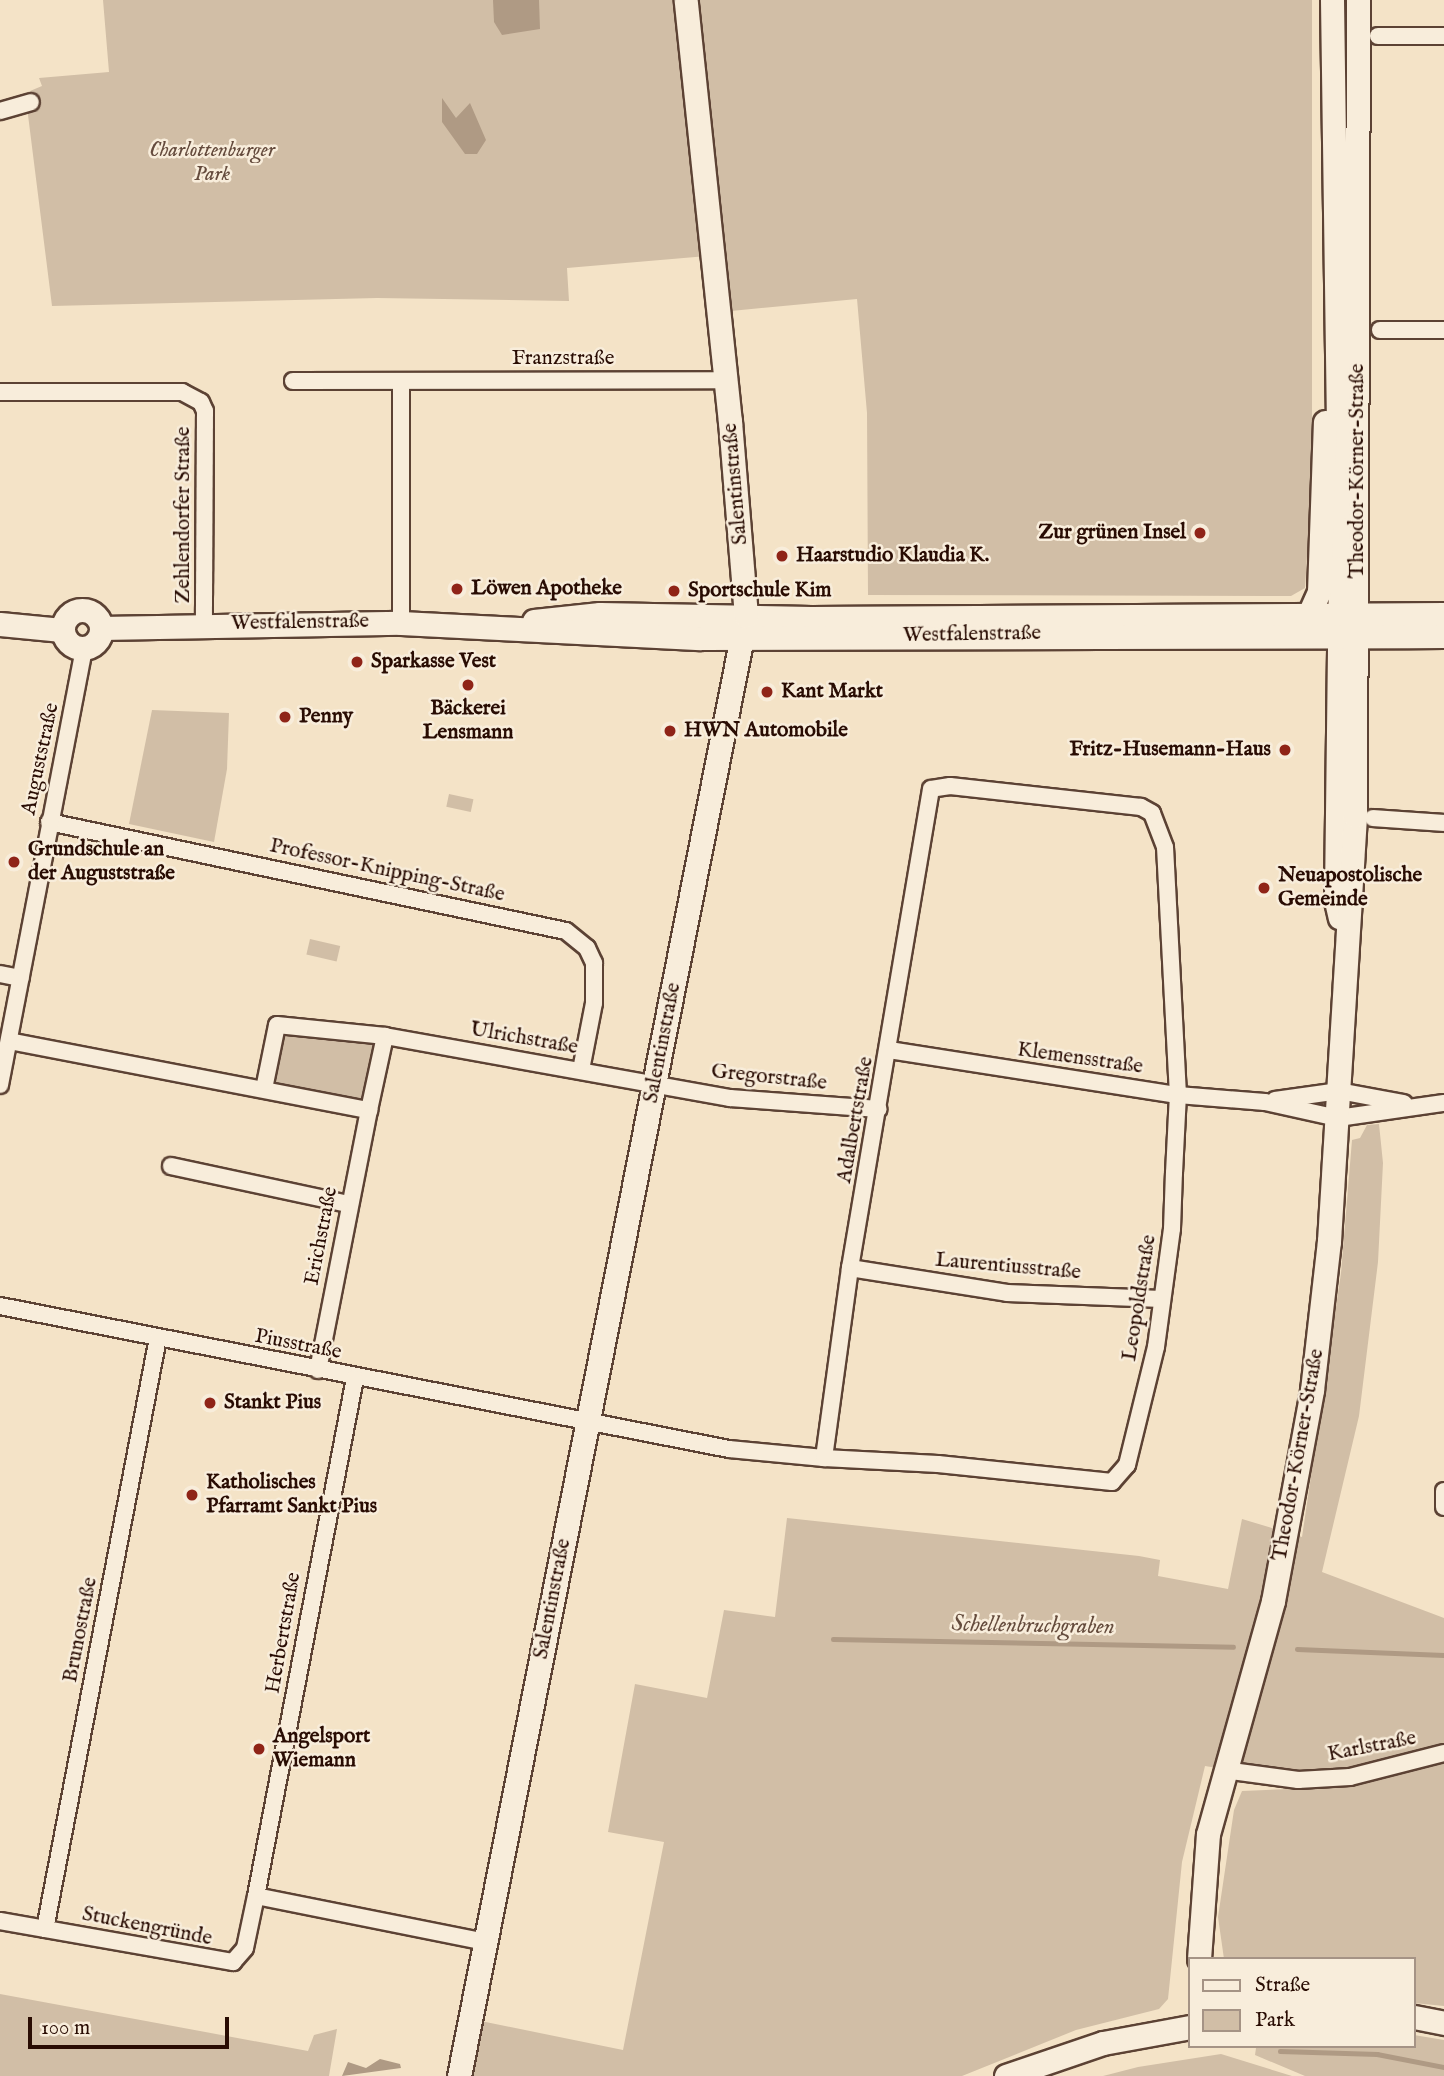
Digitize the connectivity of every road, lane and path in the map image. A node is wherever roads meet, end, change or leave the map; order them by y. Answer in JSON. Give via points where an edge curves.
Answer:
{"nodes":[{"id":1,"x":686,"y":0,"type":"edge"},
{"id":2,"x":1332,"y":0,"type":"edge"},
{"id":3,"x":1358,"y":0,"type":"edge"},
{"id":4,"x":1378,"y":36,"type":"dead end"},
{"id":5,"x":1444,"y":36,"type":"edge"},
{"id":6,"x":31,"y":102,"type":"dead end"},
{"id":7,"x":0,"y":111,"type":"edge"},
{"id":8,"x":1380,"y":330,"type":"dead end"},
{"id":9,"x":1444,"y":330,"type":"edge"},
{"id":10,"x":1335,"y":342,"type":"junction"},
{"id":11,"x":726,"y":380,"type":"junction"},
{"id":12,"x":293,"y":381,"type":"dead end"},
{"id":13,"x":401,"y":381,"type":"junction"},
{"id":14,"x":0,"y":393,"type":"edge"},
{"id":15,"x":1310,"y":612,"type":"junction"},
{"id":16,"x":1349,"y":612,"type":"junction"},
{"id":17,"x":1444,"y":614,"type":"edge"},
{"id":18,"x":401,"y":623,"type":"junction"},
{"id":19,"x":0,"y":624,"type":"edge"},
{"id":20,"x":204,"y":624,"type":"junction"},
{"id":21,"x":744,"y":627,"type":"junction"},
{"id":22,"x":101,"y":628,"type":"junction"},
{"id":23,"x":62,"y":630,"type":"junction"},
{"id":24,"x":1444,"y":636,"type":"edge"},
{"id":25,"x":1349,"y":637,"type":"junction"},
{"id":26,"x":84,"y":648,"type":"junction"},
{"id":27,"x":930,"y":789,"type":"joint"},
{"id":28,"x":1373,"y":818,"type":"dead end"},
{"id":29,"x":49,"y":822,"type":"junction"},
{"id":30,"x":1444,"y":823,"type":"edge"},
{"id":31,"x":0,"y":974,"type":"edge"},
{"id":32,"x":21,"y":978,"type":"junction"},
{"id":33,"x":385,"y":1036,"type":"junction"},
{"id":34,"x":9,"y":1041,"type":"junction"},
{"id":35,"x":890,"y":1050,"type":"junction"},
{"id":36,"x":581,"y":1070,"type":"junction"},
{"id":37,"x":656,"y":1084,"type":"junction"},
{"id":38,"x":0,"y":1085,"type":"edge"},
{"id":39,"x":264,"y":1090,"type":"junction"},
{"id":40,"x":1339,"y":1091,"type":"junction"},
{"id":41,"x":1178,"y":1095,"type":"junction"},
{"id":42,"x":1265,"y":1102,"type":"junction"},
{"id":43,"x":1444,"y":1103,"type":"edge"},
{"id":44,"x":1414,"y":1104,"type":"junction"},
{"id":45,"x":879,"y":1109,"type":"junction"},
{"id":46,"x":369,"y":1110,"type":"junction"},
{"id":47,"x":1338,"y":1118,"type":"junction"},
{"id":48,"x":171,"y":1166,"type":"dead end"},
{"id":49,"x":349,"y":1204,"type":"junction"},
{"id":50,"x":850,"y":1268,"type":"junction"},
{"id":51,"x":1162,"y":1299,"type":"junction"},
{"id":52,"x":0,"y":1306,"type":"edge"},
{"id":53,"x":158,"y":1338,"type":"junction"},
{"id":54,"x":318,"y":1370,"type":"junction"},
{"id":55,"x":355,"y":1378,"type":"junction"},
{"id":56,"x":588,"y":1424,"type":"junction"},
{"id":57,"x":824,"y":1458,"type":"junction"},
{"id":58,"x":1444,"y":1490,"type":"edge"},
{"id":59,"x":1444,"y":1507,"type":"edge"},
{"id":60,"x":1444,"y":1753,"type":"edge"},
{"id":61,"x":1224,"y":1770,"type":"junction"},
{"id":62,"x":256,"y":1896,"type":"junction"},
{"id":63,"x":0,"y":1921,"type":"edge"},
{"id":64,"x":45,"y":1929,"type":"junction"},
{"id":65,"x":486,"y":1942,"type":"junction"},
{"id":66,"x":1199,"y":1947,"type":"edge"},
{"id":67,"x":1416,"y":2017,"type":"edge"},
{"id":68,"x":1444,"y":2024,"type":"edge"},
{"id":69,"x":1416,"y":2026,"type":"edge"},
{"id":70,"x":1188,"y":2027,"type":"edge"},
{"id":71,"x":1444,"y":2031,"type":"edge"},
{"id":72,"x":459,"y":2076,"type":"edge"},
{"id":73,"x":1006,"y":2076,"type":"edge"}],
"edges":[{"from":1,"to":11,"type":"main road","name":"Salentinstraße"},
{"from":2,"to":10,"type":"main road","name":"Theodor-Körner-Straße"},
{"from":3,"to":16,"type":"main road","name":"Theodor-Körner-Straße"},
{"from":4,"to":5,"type":"street"},
{"from":6,"to":7,"type":"street"},
{"from":8,"to":9,"type":"street"},
{"from":10,"to":15,"type":"main road","name":"Theodor-Körner-Straße","via":[[1322,458],[1319,592]]},
{"from":10,"to":16,"type":"main road","name":"Theodor-Körner-Straße"},
{"from":11,"to":13,"type":"street","name":"Franzstraße"},
{"from":11,"to":21,"type":"main road","name":"Salentinstraße"},
{"from":12,"to":13,"type":"street","name":"Franzstraße"},
{"from":13,"to":18,"type":"street"},
{"from":14,"to":20,"type":"street","name":"Zehlendorfer Straße","via":[[182,392],[201,402],[205,411]]},
{"from":15,"to":16,"type":"main road","name":"Westfalenstraße"},
{"from":15,"to":21,"type":"main road","name":"Westfalenstraße"},
{"from":16,"to":17,"type":"main road","name":"Westfalenstraße"},
{"from":16,"to":25,"type":"main road","name":"Theodor-Körner-Straße"},
{"from":18,"to":20,"type":"main road","name":"Westfalenstraße"},
{"from":18,"to":21,"type":"main road","name":"Westfalenstraße","via":[[500,625],[566,634]]},
{"from":19,"to":23,"type":"main road"},
{"from":20,"to":22,"type":"main road","name":"Westfalenstraße"},
{"from":21,"to":25,"type":"main road","name":"Westfalenstraße"},
{"from":21,"to":37,"type":"main road","name":"Salentinstraße"},
{"from":22,"to":23,"type":"main road","via":[[93,612],[81,609],[70,613]]},
{"from":22,"to":26,"type":"main road","via":[[98,639]]},
{"from":23,"to":26,"type":"main road","via":[[69,644]]},
{"from":24,"to":25,"type":"main road","name":"Westfalenstraße"},
{"from":25,"to":40,"type":"main road","name":"Theodor-Körner-Straße","via":[[1353,872]]},
{"from":26,"to":29,"type":"street","name":"Auguststraße"},
{"from":27,"to":35,"type":"street","name":"Adalbertstraße"},
{"from":27,"to":41,"type":"street","name":"Leopoldstraße","via":[[950,786],[1109,802],[1152,813],[1165,847]]},
{"from":28,"to":30,"type":"street"},
{"from":29,"to":32,"type":"street","name":"Auguststraße"},
{"from":29,"to":36,"type":"street","name":"Professor-Knipping-Straße","via":[[566,930],[587,948],[594,963],[594,1003]]},
{"from":31,"to":32,"type":"street"},
{"from":32,"to":34,"type":"street","name":"Auguststraße"},
{"from":33,"to":36,"type":"street","name":"Ulrichstraße"},
{"from":33,"to":39,"type":"street","name":"Ulrichstraße","via":[[277,1025]]},
{"from":33,"to":46,"type":"street"},
{"from":34,"to":38,"type":"street","name":"Auguststraße"},
{"from":34,"to":39,"type":"street"},
{"from":35,"to":41,"type":"street","name":"Klemensstraße"},
{"from":35,"to":45,"type":"street","name":"Adalbertstraße"},
{"from":36,"to":37,"type":"street","name":"Ulrichstraße"},
{"from":37,"to":45,"type":"street","name":"Gregorstraße","via":[[730,1098]]},
{"from":37,"to":56,"type":"main road","name":"Salentinstraße"},
{"from":39,"to":46,"type":"street"},
{"from":40,"to":42,"type":"street","name":"Klemensstraße"},
{"from":40,"to":44,"type":"street","name":"Klemensstraße"},
{"from":40,"to":47,"type":"main road","name":"Theodor-Körner-Straße"},
{"from":41,"to":42,"type":"street","name":"Klemensstraße"},
{"from":41,"to":51,"type":"street","name":"Leopoldstraße","via":[[1172,1228]]},
{"from":42,"to":47,"type":"street","name":"Klemensstraße"},
{"from":43,"to":44,"type":"street"},
{"from":44,"to":47,"type":"street"},
{"from":45,"to":50,"type":"street","name":"Adalbertstraße"},
{"from":46,"to":49,"type":"street","name":"Erichstraße"},
{"from":47,"to":61,"type":"main road","name":"Theodor-Körner-Straße","via":[[1312,1390],[1265,1638]]},
{"from":48,"to":49,"type":"street"},
{"from":49,"to":54,"type":"street","name":"Erichstraße"},
{"from":50,"to":51,"type":"street","name":"Laurentiusstraße","via":[[1007,1293]]},
{"from":50,"to":57,"type":"street","name":"Adalbertstraße"},
{"from":51,"to":57,"type":"street","name":"Leopoldstraße","via":[[1156,1348],[1127,1465],[1112,1482]]},
{"from":52,"to":53,"type":"street","name":"Piusstraße"},
{"from":53,"to":54,"type":"street","name":"Piusstraße"},
{"from":53,"to":64,"type":"street","name":"Brunostraße"},
{"from":54,"to":55,"type":"street","name":"Piusstraße"},
{"from":55,"to":56,"type":"street","name":"Piusstraße"},
{"from":55,"to":62,"type":"street","name":"Herbertstraße"},
{"from":56,"to":57,"type":"street","name":"Leopoldstraße","via":[[729,1449]]},
{"from":56,"to":65,"type":"main road","name":"Salentinstraße"},
{"from":58,"to":59,"type":"street"},
{"from":60,"to":61,"type":"street","name":"Karlstraße","via":[[1350,1777],[1298,1780]]},
{"from":61,"to":66,"type":"main road","name":"Theodor-Körner-Straße","via":[[1208,1834]]},
{"from":62,"to":64,"type":"street","name":"Stuckengründe","via":[[245,1948],[233,1962]]},
{"from":62,"to":65,"type":"street"},
{"from":63,"to":64,"type":"street","name":"Stuckengründe"},
{"from":65,"to":72,"type":"main road","name":"Salentinstraße"},
{"from":67,"to":68,"type":"main road"},
{"from":69,"to":71,"type":"main road"},
{"from":70,"to":73,"type":"main road","via":[[1103,2043]]}]}
